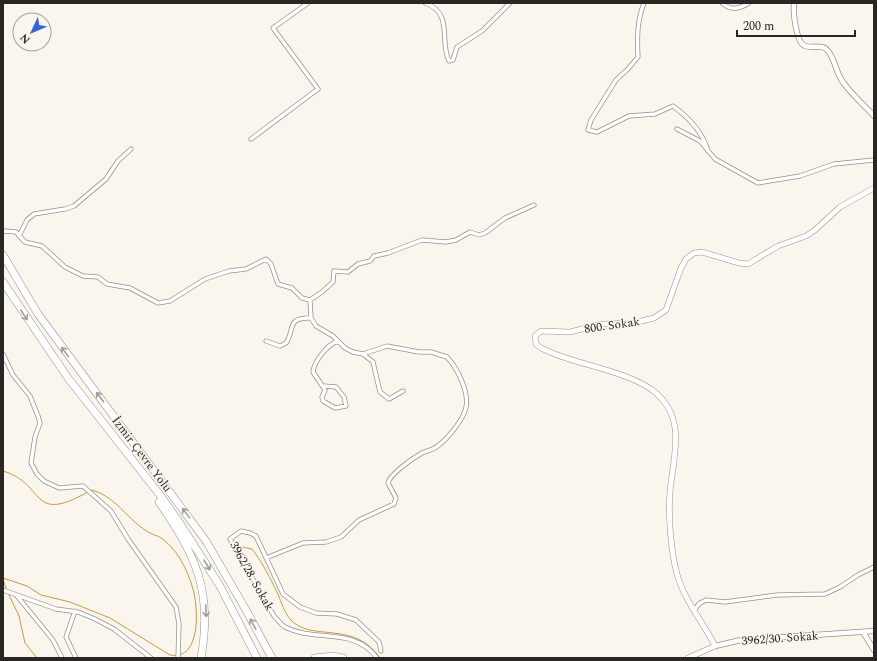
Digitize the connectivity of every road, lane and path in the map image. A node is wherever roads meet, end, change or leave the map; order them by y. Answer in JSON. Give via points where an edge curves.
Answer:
{"nodes":[{"id":1,"x":308,"y":3,"type":"edge"},
{"id":2,"x":426,"y":3,"type":"edge"},
{"id":3,"x":510,"y":3,"type":"edge"},
{"id":4,"x":644,"y":3,"type":"edge"},
{"id":5,"x":722,"y":3,"type":"edge"},
{"id":6,"x":749,"y":3,"type":"edge"},
{"id":7,"x":794,"y":3,"type":"edge"},
{"id":8,"x":874,"y":116,"type":"edge"},
{"id":9,"x":677,"y":129,"type":"dead end"},
{"id":10,"x":251,"y":139,"type":"dead end"},
{"id":11,"x":131,"y":149,"type":"dead end"},
{"id":12,"x":708,"y":151,"type":"junction"},
{"id":13,"x":874,"y":160,"type":"edge"},
{"id":14,"x":874,"y":188,"type":"edge"},
{"id":15,"x":534,"y":205,"type":"dead end"},
{"id":16,"x":3,"y":232,"type":"edge"},
{"id":17,"x":19,"y":236,"type":"junction"},
{"id":18,"x":3,"y":250,"type":"edge"},
{"id":19,"x":3,"y":256,"type":"edge"},
{"id":20,"x":15,"y":276,"type":"junction"},
{"id":21,"x":3,"y":282,"type":"edge"},
{"id":22,"x":310,"y":300,"type":"junction"},
{"id":23,"x":311,"y":318,"type":"junction"},
{"id":24,"x":266,"y":341,"type":"dead end"},
{"id":25,"x":338,"y":341,"type":"junction"},
{"id":26,"x":3,"y":354,"type":"edge"},
{"id":27,"x":363,"y":354,"type":"junction"},
{"id":28,"x":324,"y":386,"type":"junction"},
{"id":29,"x":404,"y":391,"type":"dead end"},
{"id":30,"x":118,"y":442,"type":"junction"},
{"id":31,"x":266,"y":558,"type":"junction"},
{"id":32,"x":874,"y":567,"type":"edge"},
{"id":33,"x":3,"y":590,"type":"edge"},
{"id":34,"x":16,"y":594,"type":"junction"},
{"id":35,"x":694,"y":610,"type":"junction"},
{"id":36,"x":75,"y":611,"type":"junction"},
{"id":37,"x":863,"y":632,"type":"junction"},
{"id":38,"x":874,"y":632,"type":"edge"},
{"id":39,"x":715,"y":646,"type":"junction"},
{"id":40,"x":874,"y":650,"type":"edge"},
{"id":41,"x":381,"y":651,"type":"dead end"},
{"id":42,"x":178,"y":656,"type":"edge"},
{"id":43,"x":62,"y":658,"type":"edge"},
{"id":44,"x":76,"y":658,"type":"edge"},
{"id":45,"x":151,"y":658,"type":"edge"},
{"id":46,"x":201,"y":658,"type":"edge"},
{"id":47,"x":257,"y":658,"type":"edge"},
{"id":48,"x":272,"y":658,"type":"edge"},
{"id":49,"x":315,"y":658,"type":"edge"},
{"id":50,"x":343,"y":658,"type":"edge"},
{"id":51,"x":377,"y":658,"type":"edge"},
{"id":52,"x":688,"y":658,"type":"edge"}],
"edges":[{"from":1,"to":10,"type":"street","via":[[273,28],[318,89]]},
{"from":2,"to":3,"type":"street","via":[[441,15],[449,61],[453,60],[457,47],[482,31]]},
{"from":4,"to":12,"type":"street","via":[[637,35],[638,57],[616,80],[591,120],[588,130],[597,132],[629,116],[655,114],[673,106],[698,130]]},
{"from":5,"to":6,"type":"street","via":[[732,9]]},
{"from":7,"to":8,"type":"street","via":[[801,43],[804,46],[820,46],[828,50],[843,82]]},
{"from":9,"to":12,"type":"street","via":[[700,141]]},
{"from":11,"to":17,"type":"street","via":[[118,161],[106,179],[74,206],[65,210],[34,214],[27,220]]},
{"from":12,"to":13,"type":"street","via":[[715,159],[758,184],[800,176],[834,164]]},
{"from":14,"to":35,"type":"main road","name":"800. Sokak","via":[[840,207],[806,236],[778,246],[748,264],[702,252],[694,253],[686,259],[681,268],[666,310],[654,318],[633,324],[602,324],[570,332],[537,333],[535,340],[541,348],[639,382],[656,393],[668,406],[676,423],[677,446],[670,494],[672,550],[677,575]]},
{"from":15,"to":22,"type":"street","via":[[505,218],[479,235],[470,232],[446,242],[422,240],[388,254],[374,256],[370,261],[358,264],[348,272],[334,271],[332,282]]},
{"from":16,"to":17,"type":"street","via":[[11,231]]},
{"from":17,"to":22,"type":"street","via":[[25,242],[42,246],[65,266],[79,274],[98,277],[107,284],[130,288],[158,302],[170,301],[215,275],[246,269],[266,259],[271,264],[278,284],[292,288],[302,298]]},
{"from":18,"to":20,"type":"highway"},
{"from":19,"to":20,"type":"highway","name":"İzmir Çevre Yolu"},
{"from":48,"to":20,"type":"highway","name":"İzmir Çevre Yolu","one_way":true,"via":[[206,541],[38,314]]},
{"from":21,"to":30,"type":"highway","name":"İzmir Çevre Yolu","one_way":true,"via":[[68,378]]},
{"from":22,"to":23,"type":"street"},
{"from":23,"to":24,"type":"street","via":[[293,323],[286,343],[280,346]]},
{"from":23,"to":25,"type":"street","via":[[316,326]]},
{"from":25,"to":27,"type":"street","via":[[345,348]]},
{"from":25,"to":28,"type":"street","via":[[330,345],[313,368],[316,378]]},
{"from":26,"to":42,"type":"street","via":[[13,375],[30,396],[40,423],[31,463],[37,474],[53,487],[63,489],[83,486],[111,511],[176,607],[180,624]]},
{"from":27,"to":29,"type":"street","via":[[373,362],[382,394],[389,399]]},
{"from":27,"to":31,"type":"street","via":[[387,346],[442,354],[450,360],[461,381],[466,396],[464,413],[438,446],[419,455],[391,476],[388,483],[396,498],[394,504],[359,520],[341,537],[326,542],[303,543]]},
{"from":28,"to":28,"type":"street","via":[[323,401],[335,408],[346,406],[344,397],[336,388]]},
{"from":30,"to":46,"type":"highway","one_way":true,"via":[[182,536],[195,564],[206,610]]},
{"from":30,"to":47,"type":"highway","name":"İzmir Çevre Yolu","one_way":true,"via":[[160,495],[201,556],[220,586]]},
{"from":31,"to":41,"type":"street","name":"3962/28. Sokak","via":[[283,594],[300,607],[316,613],[337,614],[356,620],[379,642]]},
{"from":31,"to":51,"type":"street","name":"3962/28. Sokak","via":[[256,536],[241,531],[230,539],[274,616],[283,626],[302,632],[352,639],[369,649]]},
{"from":32,"to":35,"type":"street","via":[[824,594],[777,595],[725,602],[706,600]]},
{"from":33,"to":34,"type":"street"},
{"from":34,"to":36,"type":"street","via":[[56,609]]},
{"from":34,"to":43,"type":"street","via":[[53,640]]},
{"from":35,"to":39,"type":"main road"},
{"from":36,"to":44,"type":"street","via":[[66,637]]},
{"from":36,"to":45,"type":"street","via":[[95,618],[114,629]]},
{"from":37,"to":38,"type":"street","name":"3962/30. Sokak"},
{"from":37,"to":39,"type":"street","name":"3962/30. Sokak","via":[[742,640]]},
{"from":37,"to":40,"type":"street"},
{"from":39,"to":52,"type":"main road","name":"3962/30. Sokak"},
{"from":49,"to":50,"type":"highway"}]}
